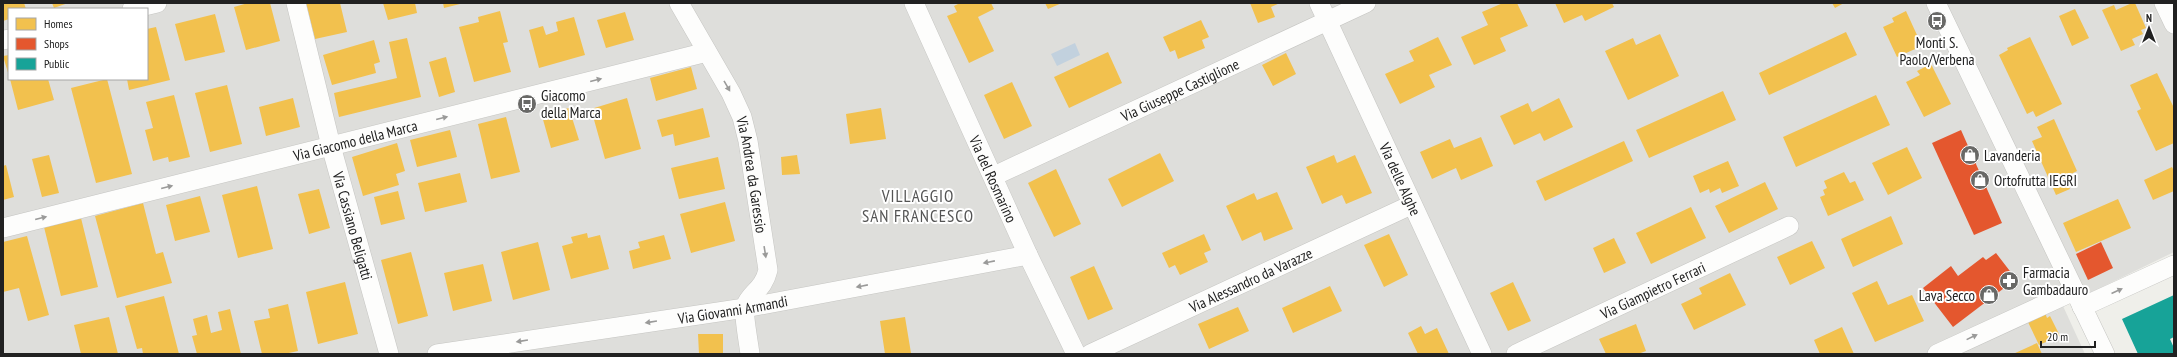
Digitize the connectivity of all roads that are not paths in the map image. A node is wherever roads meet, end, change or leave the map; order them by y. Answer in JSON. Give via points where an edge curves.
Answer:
{"nodes":[{"id":1,"x":157,"y":3,"type":"edge"},
{"id":2,"x":296,"y":3,"type":"edge"},
{"id":3,"x":679,"y":3,"type":"edge"},
{"id":4,"x":914,"y":3,"type":"edge"},
{"id":5,"x":1319,"y":3,"type":"edge"},
{"id":6,"x":1366,"y":3,"type":"edge"},
{"id":7,"x":1936,"y":3,"type":"edge"},
{"id":8,"x":2164,"y":3,"type":"edge"},
{"id":9,"x":136,"y":8,"type":"edge"},
{"id":10,"x":1328,"y":21,"type":"junction"},
{"id":11,"x":2174,"y":24,"type":"edge"},
{"id":12,"x":707,"y":52,"type":"junction"},
{"id":13,"x":331,"y":146,"type":"junction"},
{"id":14,"x":994,"y":176,"type":"junction"},
{"id":15,"x":1412,"y":205,"type":"junction"},
{"id":16,"x":1789,"y":226,"type":"dead end"},
{"id":17,"x":3,"y":228,"type":"edge"},
{"id":18,"x":1028,"y":255,"type":"junction"},
{"id":19,"x":2174,"y":265,"type":"edge"},
{"id":20,"x":2078,"y":299,"type":"junction"},
{"id":21,"x":745,"y":308,"type":"junction"},
{"id":22,"x":389,"y":354,"type":"edge"},
{"id":23,"x":436,"y":354,"type":"edge"},
{"id":24,"x":750,"y":354,"type":"edge"},
{"id":25,"x":1076,"y":354,"type":"edge"},
{"id":26,"x":1090,"y":354,"type":"edge"},
{"id":27,"x":1482,"y":354,"type":"edge"},
{"id":28,"x":1516,"y":354,"type":"edge"},
{"id":29,"x":1937,"y":354,"type":"edge"},
{"id":30,"x":2104,"y":354,"type":"edge"}],
"edges":[{"from":1,"to":9,"type":"street"},
{"from":2,"to":13,"type":"street","name":"Via Cassiano Beligatti"},
{"from":3,"to":12,"type":"street","name":"Via Andrea da Garessio"},
{"from":4,"to":14,"type":"street","name":"Via del Rosmarino"},
{"from":5,"to":10,"type":"street","name":"Via delle Alghe"},
{"from":6,"to":10,"type":"street","name":"Via Giuseppe Castiglione"},
{"from":7,"to":20,"type":"street"},
{"from":8,"to":11,"type":"street"},
{"from":10,"to":14,"type":"street","name":"Via Giuseppe Castiglione"},
{"from":10,"to":15,"type":"street","name":"Via delle Alghe"},
{"from":13,"to":12,"type":"street","name":"Via Giacomo della Marca","one_way":true},
{"from":12,"to":21,"type":"street","name":"Via Andrea da Garessio","one_way":true,"via":[[742,117],[768,270],[762,287],[751,296]]},
{"from":17,"to":13,"type":"street","name":"Via Giacomo della Marca","one_way":true},
{"from":13,"to":22,"type":"street","name":"Via Cassiano Beligatti"},
{"from":14,"to":18,"type":"street","name":"Via del Rosmarino"},
{"from":15,"to":26,"type":"street","name":"Via Alessandro da Varazze"},
{"from":15,"to":27,"type":"street","name":"Via delle Alghe"},
{"from":16,"to":28,"type":"street","name":"Via Giampietro Ferrari"},
{"from":18,"to":21,"type":"street","name":"Via Giovanni Armandi","one_way":true},
{"from":18,"to":25,"type":"street","name":"Via del Rosmarino"},
{"from":20,"to":19,"type":"street","one_way":true},
{"from":29,"to":20,"type":"street","one_way":true},
{"from":20,"to":30,"type":"street"},
{"from":21,"to":23,"type":"street","name":"Via Giovanni Armandi","one_way":true},
{"from":21,"to":24,"type":"street"}]}
